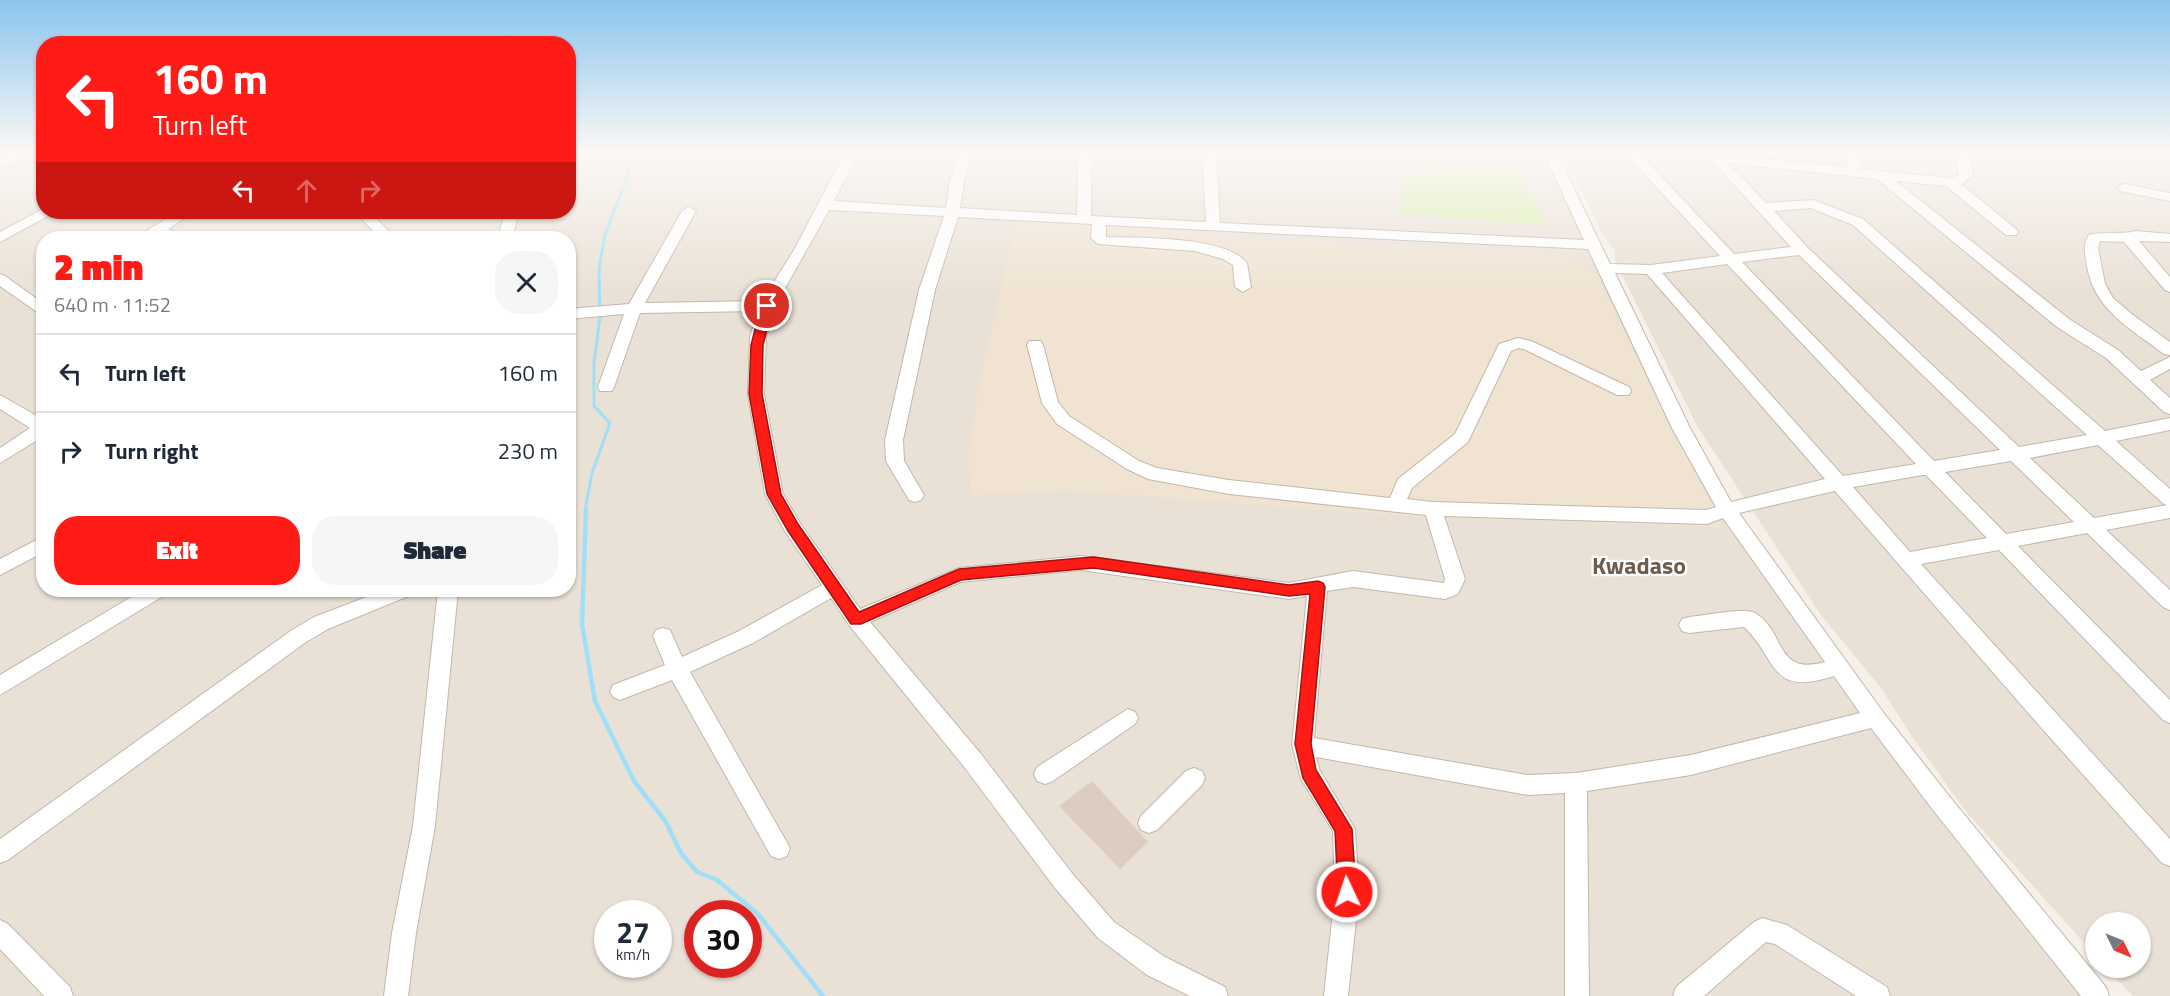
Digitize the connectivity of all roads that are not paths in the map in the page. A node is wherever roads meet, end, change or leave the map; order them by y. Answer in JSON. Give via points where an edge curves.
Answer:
{"nodes":[{"id":1,"x":827,"y":199,"type":"edge"},
{"id":2,"x":955,"y":199,"type":"edge"},
{"id":3,"x":1089,"y":199,"type":"edge"},
{"id":4,"x":1212,"y":199,"type":"edge"},
{"id":5,"x":1572,"y":199,"type":"edge"},
{"id":6,"x":1674,"y":199,"type":"edge"},
{"id":7,"x":1753,"y":199,"type":"edge"},
{"id":8,"x":1911,"y":199,"type":"edge"},
{"id":9,"x":1971,"y":199,"type":"edge"},
{"id":10,"x":824,"y":205,"type":"junction"},
{"id":11,"x":1761,"y":208,"type":"junction"},
{"id":12,"x":688,"y":211,"type":"dead end"},
{"id":13,"x":951,"y":211,"type":"junction"},
{"id":14,"x":36,"y":218,"type":"edge"},
{"id":15,"x":175,"y":219,"type":"edge"},
{"id":16,"x":369,"y":219,"type":"edge"},
{"id":17,"x":1091,"y":219,"type":"junction"},
{"id":18,"x":1213,"y":227,"type":"junction"},
{"id":19,"x":157,"y":229,"type":"junction"},
{"id":20,"x":153,"y":231,"type":"edge"},
{"id":21,"x":161,"y":231,"type":"edge"},
{"id":22,"x":381,"y":231,"type":"edge"},
{"id":23,"x":2011,"y":232,"type":"dead end"},
{"id":24,"x":0,"y":238,"type":"edge"},
{"id":25,"x":2132,"y":238,"type":"junction"},
{"id":26,"x":2170,"y":238,"type":"edge"},
{"id":27,"x":1593,"y":245,"type":"junction"},
{"id":28,"x":1802,"y":250,"type":"junction"},
{"id":29,"x":1730,"y":260,"type":"junction"},
{"id":30,"x":1604,"y":268,"type":"junction"},
{"id":31,"x":1651,"y":270,"type":"junction"},
{"id":32,"x":0,"y":279,"type":"edge"},
{"id":33,"x":1243,"y":287,"type":"dead end"},
{"id":34,"x":2170,"y":287,"type":"edge"},
{"id":35,"x":36,"y":296,"type":"edge"},
{"id":36,"x":28,"y":300,"type":"junction"},
{"id":37,"x":36,"y":306,"type":"edge"},
{"id":38,"x":635,"y":306,"type":"junction"},
{"id":39,"x":767,"y":306,"type":"junction"},
{"id":40,"x":576,"y":313,"type":"edge"},
{"id":41,"x":1035,"y":345,"type":"dead end"},
{"id":42,"x":2170,"y":350,"type":"edge"},
{"id":43,"x":2170,"y":362,"type":"edge"},
{"id":44,"x":2140,"y":379,"type":"junction"},
{"id":45,"x":606,"y":387,"type":"dead end"},
{"id":46,"x":1623,"y":391,"type":"dead end"},
{"id":47,"x":0,"y":401,"type":"edge"},
{"id":48,"x":2170,"y":408,"type":"edge"},
{"id":49,"x":36,"y":423,"type":"edge"},
{"id":50,"x":2170,"y":424,"type":"edge"},
{"id":51,"x":36,"y":432,"type":"edge"},
{"id":52,"x":2103,"y":439,"type":"junction"},
{"id":53,"x":2014,"y":455,"type":"junction"},
{"id":54,"x":0,"y":457,"type":"edge"},
{"id":55,"x":1929,"y":468,"type":"junction"},
{"id":56,"x":1839,"y":484,"type":"junction"},
{"id":57,"x":915,"y":495,"type":"dead end"},
{"id":58,"x":2170,"y":499,"type":"edge"},
{"id":59,"x":1396,"y":505,"type":"junction"},
{"id":60,"x":1433,"y":509,"type":"junction"},
{"id":61,"x":1726,"y":509,"type":"junction"},
{"id":62,"x":2170,"y":511,"type":"edge"},
{"id":63,"x":2090,"y":526,"type":"junction"},
{"id":64,"x":2002,"y":542,"type":"junction"},
{"id":65,"x":36,"y":548,"type":"edge"},
{"id":66,"x":1906,"y":560,"type":"junction"},
{"id":67,"x":0,"y":568,"type":"edge"},
{"id":68,"x":1318,"y":587,"type":"junction"},
{"id":69,"x":832,"y":588,"type":"junction"},
{"id":70,"x":146,"y":597,"type":"edge"},
{"id":71,"x":386,"y":597,"type":"edge"},
{"id":72,"x":447,"y":597,"type":"edge"},
{"id":73,"x":2170,"y":602,"type":"edge"},
{"id":74,"x":856,"y":619,"type":"junction"},
{"id":75,"x":1689,"y":625,"type":"dead end"},
{"id":76,"x":663,"y":636,"type":"dead end"},
{"id":77,"x":1840,"y":666,"type":"junction"},
{"id":78,"x":677,"y":669,"type":"junction"},
{"id":79,"x":0,"y":686,"type":"edge"},
{"id":80,"x":620,"y":691,"type":"dead end"},
{"id":81,"x":2170,"y":714,"type":"edge"},
{"id":82,"x":1128,"y":718,"type":"dead end"},
{"id":83,"x":1875,"y":718,"type":"junction"},
{"id":84,"x":1303,"y":744,"type":"junction"},
{"id":85,"x":1045,"y":774,"type":"dead end"},
{"id":86,"x":1194,"y":778,"type":"dead end"},
{"id":87,"x":1576,"y":783,"type":"junction"},
{"id":88,"x":1149,"y":823,"type":"dead end"},
{"id":89,"x":779,"y":848,"type":"dead end"},
{"id":90,"x":0,"y":852,"type":"edge"},
{"id":91,"x":2170,"y":855,"type":"edge"},
{"id":92,"x":0,"y":932,"type":"edge"},
{"id":93,"x":1850,"y":988,"type":"edge"},
{"id":94,"x":61,"y":996,"type":"edge"},
{"id":95,"x":396,"y":996,"type":"edge"},
{"id":96,"x":1216,"y":996,"type":"edge"},
{"id":97,"x":1336,"y":996,"type":"edge"},
{"id":98,"x":1577,"y":996,"type":"edge"},
{"id":99,"x":1685,"y":996,"type":"edge"},
{"id":100,"x":1878,"y":996,"type":"edge"},
{"id":101,"x":2097,"y":996,"type":"edge"}],
"edges":[{"from":1,"to":10,"type":"street"},
{"from":2,"to":13,"type":"street"},
{"from":3,"to":17,"type":"street"},
{"from":4,"to":18,"type":"street"},
{"from":5,"to":27,"type":"street"},
{"from":6,"to":29,"type":"street"},
{"from":7,"to":11,"type":"street"},
{"from":8,"to":44,"type":"street","via":[[2063,323],[2112,354]]},
{"from":9,"to":23,"type":"street"},
{"from":10,"to":13,"type":"street"},
{"from":10,"to":39,"type":"street"},
{"from":11,"to":28,"type":"street"},
{"from":11,"to":52,"type":"street","via":[[1813,204],[1858,222]]},
{"from":12,"to":38,"type":"street"},
{"from":13,"to":17,"type":"street"},
{"from":13,"to":57,"type":"street","via":[[927,290],[894,440],[895,461]]},
{"from":14,"to":24,"type":"street"},
{"from":15,"to":19,"type":"street"},
{"from":16,"to":22,"type":"street"},
{"from":17,"to":18,"type":"street"},
{"from":17,"to":33,"type":"street","via":[[1102,241],[1209,248],[1233,257],[1240,263]]},
{"from":18,"to":27,"type":"street"},
{"from":19,"to":20,"type":"street"},
{"from":19,"to":21,"type":"street"},
{"from":25,"to":26,"type":"street"},
{"from":25,"to":34,"type":"street"},
{"from":25,"to":42,"type":"street","via":[[2094,238],[2091,248],[2097,284],[2127,319]]},
{"from":27,"to":30,"type":"street"},
{"from":28,"to":29,"type":"street"},
{"from":28,"to":53,"type":"street"},
{"from":29,"to":31,"type":"street"},
{"from":29,"to":55,"type":"street"},
{"from":30,"to":31,"type":"street"},
{"from":30,"to":61,"type":"street","via":[[1681,428]]},
{"from":31,"to":56,"type":"street"},
{"from":32,"to":36,"type":"street"},
{"from":35,"to":36,"type":"street"},
{"from":36,"to":37,"type":"street"},
{"from":38,"to":39,"type":"street"},
{"from":38,"to":40,"type":"street"},
{"from":38,"to":45,"type":"street"},
{"from":39,"to":69,"type":"street","via":[[757,345],[756,394],[770,476],[782,510]]},
{"from":41,"to":59,"type":"street","via":[[1055,412],[1074,428],[1146,471],[1229,487]]},
{"from":43,"to":44,"type":"street"},
{"from":44,"to":48,"type":"street"},
{"from":46,"to":59,"type":"street","via":[[1531,346],[1518,343],[1505,348],[1462,438],[1404,484]]},
{"from":47,"to":49,"type":"street"},
{"from":50,"to":52,"type":"street"},
{"from":51,"to":54,"type":"street"},
{"from":52,"to":53,"type":"street"},
{"from":52,"to":58,"type":"street"},
{"from":53,"to":55,"type":"street"},
{"from":53,"to":63,"type":"street"},
{"from":55,"to":56,"type":"street"},
{"from":55,"to":64,"type":"street"},
{"from":56,"to":61,"type":"street"},
{"from":56,"to":66,"type":"street"},
{"from":59,"to":60,"type":"street"},
{"from":60,"to":61,"type":"street","via":[[1707,517]]},
{"from":60,"to":68,"type":"street","via":[[1455,579],[1451,589],[1353,579]]},
{"from":61,"to":77,"type":"street"},
{"from":62,"to":63,"type":"street"},
{"from":63,"to":64,"type":"street"},
{"from":63,"to":73,"type":"street"},
{"from":64,"to":66,"type":"street"},
{"from":64,"to":81,"type":"street"},
{"from":65,"to":67,"type":"street"},
{"from":66,"to":91,"type":"street"},
{"from":68,"to":74,"type":"street","via":[[1289,591],[1081,563],[959,575]]},
{"from":68,"to":84,"type":"street"},
{"from":69,"to":74,"type":"street"},
{"from":69,"to":78,"type":"street","via":[[756,632]]},
{"from":70,"to":79,"type":"street"},
{"from":71,"to":90,"type":"street","via":[[299,636]]},
{"from":72,"to":95,"type":"street","via":[[424,826]]},
{"from":74,"to":96,"type":"street","via":[[1106,930],[1156,966]]},
{"from":75,"to":77,"type":"street","via":[[1748,619],[1757,625],[1781,664],[1793,672],[1805,674]]},
{"from":76,"to":78,"type":"street"},
{"from":77,"to":83,"type":"street"},
{"from":78,"to":80,"type":"street"},
{"from":78,"to":89,"type":"street"},
{"from":82,"to":85,"type":"street"},
{"from":83,"to":87,"type":"street","via":[[1691,765]]},
{"from":83,"to":101,"type":"street"},
{"from":84,"to":87,"type":"street","via":[[1528,784]]},
{"from":84,"to":97,"type":"street","via":[[1309,772],[1344,829],[1347,892]]},
{"from":86,"to":88,"type":"street"},
{"from":87,"to":98,"type":"street"},
{"from":92,"to":94,"type":"street"},
{"from":93,"to":99,"type":"street","via":[[1779,933],[1762,930]]},
{"from":93,"to":100,"type":"street"}]}
